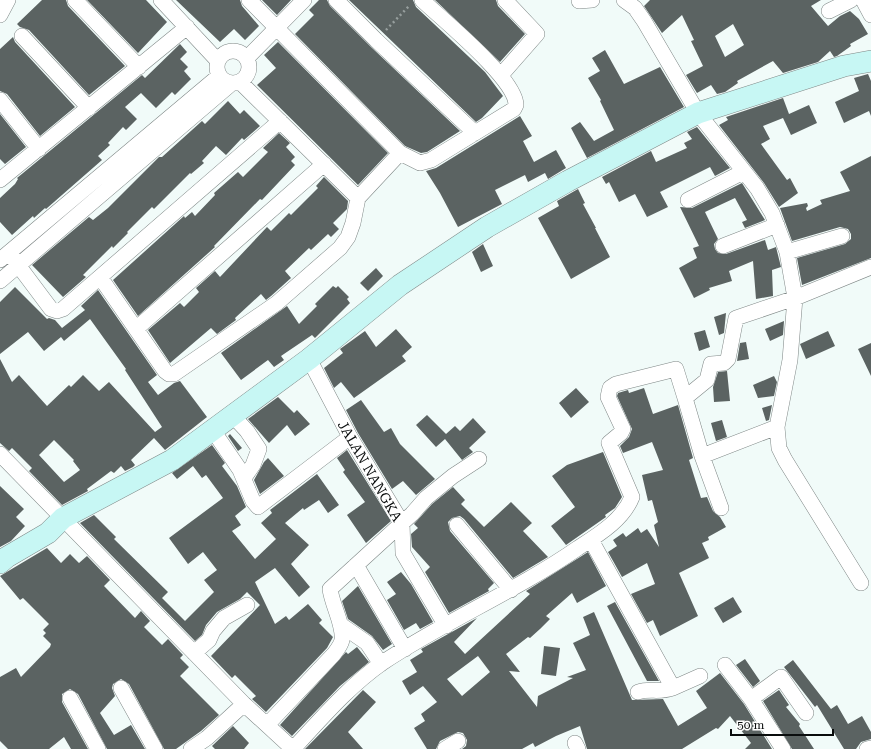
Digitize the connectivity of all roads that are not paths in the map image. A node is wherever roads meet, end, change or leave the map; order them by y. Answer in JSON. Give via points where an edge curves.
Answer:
{"nodes":[{"id":1,"x":8,"y":0,"type":"edge"},
{"id":2,"x":76,"y":0,"type":"edge"},
{"id":3,"x":161,"y":0,"type":"edge"},
{"id":4,"x":249,"y":0,"type":"edge"},
{"id":5,"x":304,"y":0,"type":"edge"},
{"id":6,"x":336,"y":0,"type":"edge"},
{"id":7,"x":422,"y":0,"type":"edge"},
{"id":8,"x":505,"y":0,"type":"edge"},
{"id":9,"x":624,"y":0,"type":"edge"},
{"id":10,"x":850,"y":0,"type":"edge"},
{"id":11,"x":863,"y":0,"type":"edge"},
{"id":12,"x":829,"y":11,"type":"dead end"},
{"id":13,"x":871,"y":15,"type":"edge"},
{"id":14,"x":0,"y":16,"type":"edge"},
{"id":15,"x":187,"y":27,"type":"junction"},
{"id":16,"x":276,"y":28,"type":"junction"},
{"id":17,"x":22,"y":36,"type":"dead end"},
{"id":18,"x":247,"y":58,"type":"junction"},
{"id":19,"x":218,"y":60,"type":"junction"},
{"id":20,"x":869,"y":60,"type":"edge"},
{"id":21,"x":139,"y":67,"type":"junction"},
{"id":22,"x":501,"y":75,"type":"junction"},
{"id":23,"x":230,"y":81,"type":"junction"},
{"id":24,"x":0,"y":100,"type":"edge"},
{"id":25,"x":89,"y":108,"type":"junction"},
{"id":26,"x":698,"y":113,"type":"junction"},
{"id":27,"x":280,"y":121,"type":"junction"},
{"id":28,"x":475,"y":133,"type":"junction"},
{"id":29,"x":39,"y":149,"type":"junction"},
{"id":30,"x":400,"y":153,"type":"junction"},
{"id":31,"x":324,"y":164,"type":"junction"},
{"id":32,"x":743,"y":172,"type":"junction"},
{"id":33,"x":0,"y":180,"type":"edge"},
{"id":34,"x":358,"y":198,"type":"junction"},
{"id":35,"x":82,"y":200,"type":"junction"},
{"id":36,"x":688,"y":200,"type":"dead end"},
{"id":37,"x":777,"y":225,"type":"junction"},
{"id":38,"x":842,"y":236,"type":"dead end"},
{"id":39,"x":723,"y":246,"type":"dead end"},
{"id":40,"x":787,"y":252,"type":"junction"},
{"id":41,"x":5,"y":256,"type":"edge"},
{"id":42,"x":18,"y":265,"type":"junction"},
{"id":43,"x":871,"y":267,"type":"edge"},
{"id":44,"x":100,"y":277,"type":"junction"},
{"id":45,"x":0,"y":281,"type":"edge"},
{"id":46,"x":795,"y":298,"type":"junction"},
{"id":47,"x":137,"y":328,"type":"junction"},
{"id":48,"x":309,"y":359,"type":"junction"},
{"id":49,"x":686,"y":398,"type":"junction"},
{"id":50,"x":233,"y":416,"type":"junction"},
{"id":51,"x":778,"y":427,"type":"junction"},
{"id":52,"x":212,"y":429,"type":"junction"},
{"id":53,"x":350,"y":436,"type":"junction"},
{"id":54,"x":0,"y":454,"type":"edge"},
{"id":55,"x":702,"y":456,"type":"junction"},
{"id":56,"x":479,"y":459,"type":"dead end"},
{"id":57,"x":244,"y":478,"type":"junction"},
{"id":58,"x":721,"y":508,"type":"dead end"},
{"id":59,"x":63,"y":518,"type":"junction"},
{"id":60,"x":402,"y":523,"type":"junction"},
{"id":61,"x":457,"y":525,"type":"dead end"},
{"id":62,"x":591,"y":540,"type":"junction"},
{"id":63,"x":0,"y":563,"type":"edge"},
{"id":64,"x":356,"y":565,"type":"junction"},
{"id":65,"x":861,"y":583,"type":"dead end"},
{"id":66,"x":512,"y":590,"type":"junction"},
{"id":67,"x":246,"y":605,"type":"dead end"},
{"id":68,"x":341,"y":625,"type":"junction"},
{"id":69,"x":446,"y":626,"type":"junction"},
{"id":70,"x":405,"y":649,"type":"junction"},
{"id":71,"x":194,"y":653,"type":"junction"},
{"id":72,"x":381,"y":664,"type":"junction"},
{"id":73,"x":725,"y":665,"type":"dead end"},
{"id":74,"x":700,"y":676,"type":"dead end"},
{"id":75,"x":121,"y":688,"type":"dead end"},
{"id":76,"x":673,"y":688,"type":"junction"},
{"id":77,"x":638,"y":692,"type":"dead end"},
{"id":78,"x":70,"y":698,"type":"dead end"},
{"id":79,"x":751,"y":700,"type":"junction"},
{"id":80,"x":244,"y":704,"type":"junction"},
{"id":81,"x":806,"y":713,"type":"dead end"},
{"id":82,"x":267,"y":725,"type":"junction"},
{"id":83,"x":871,"y":748,"type":"edge"},
{"id":84,"x":98,"y":749,"type":"edge"},
{"id":85,"x":155,"y":749,"type":"edge"},
{"id":86,"x":191,"y":749,"type":"edge"},
{"id":87,"x":293,"y":749,"type":"edge"},
{"id":88,"x":783,"y":749,"type":"edge"},
{"id":89,"x":867,"y":749,"type":"edge"}],
"edges":[{"from":1,"to":14,"type":"street"},
{"from":2,"to":21,"type":"street"},
{"from":3,"to":15,"type":"street"},
{"from":4,"to":16,"type":"street"},
{"from":5,"to":16,"type":"street"},
{"from":6,"to":28,"type":"street"},
{"from":7,"to":22,"type":"street"},
{"from":8,"to":22,"type":"street","via":[[538,34]]},
{"from":9,"to":26,"type":"street","via":[[635,8],[644,20]]},
{"from":10,"to":12,"type":"street"},
{"from":11,"to":13,"type":"street"},
{"from":15,"to":19,"type":"street"},
{"from":15,"to":21,"type":"street"},
{"from":16,"to":18,"type":"street"},
{"from":16,"to":30,"type":"street"},
{"from":17,"to":25,"type":"street"},
{"from":18,"to":19,"type":"street","via":[[240,52],[231,50]]},
{"from":18,"to":23,"type":"street","via":[[247,76]]},
{"from":19,"to":23,"type":"street","via":[[216,68]]},
{"from":20,"to":26,"type":"street"},
{"from":21,"to":25,"type":"street"},
{"from":22,"to":28,"type":"street","via":[[515,96],[516,105],[514,109]]},
{"from":23,"to":27,"type":"street"},
{"from":23,"to":35,"type":"street"},
{"from":24,"to":29,"type":"street"},
{"from":25,"to":29,"type":"street"},
{"from":26,"to":32,"type":"street"},
{"from":26,"to":48,"type":"street","via":[[487,227],[400,285]]},
{"from":27,"to":31,"type":"street"},
{"from":27,"to":44,"type":"street"},
{"from":28,"to":30,"type":"street","via":[[425,163],[414,161]]},
{"from":29,"to":33,"type":"street"},
{"from":30,"to":34,"type":"street"},
{"from":31,"to":34,"type":"street"},
{"from":31,"to":47,"type":"street"},
{"from":32,"to":36,"type":"street"},
{"from":32,"to":37,"type":"street","via":[[757,188]]},
{"from":34,"to":47,"type":"street","via":[[348,237],[340,248],[277,303],[179,371],[169,374],[165,371]]},
{"from":35,"to":41,"type":"street"},
{"from":35,"to":42,"type":"street"},
{"from":37,"to":39,"type":"street"},
{"from":37,"to":40,"type":"street"},
{"from":38,"to":40,"type":"street"},
{"from":40,"to":46,"type":"street"},
{"from":41,"to":42,"type":"street"},
{"from":42,"to":44,"type":"street","via":[[51,308],[57,311],[63,309]]},
{"from":42,"to":45,"type":"street"},
{"from":43,"to":46,"type":"street"},
{"from":44,"to":47,"type":"street"},
{"from":46,"to":49,"type":"street","via":[[736,318],[728,359],[724,363],[711,364],[707,380]]},
{"from":46,"to":51,"type":"street","via":[[790,360]]},
{"from":48,"to":50,"type":"street"},
{"from":48,"to":53,"type":"street","name":"JALAN NANGKA"},
{"from":49,"to":55,"type":"street"},
{"from":49,"to":62,"type":"street","via":[[676,369],[616,384],[610,388],[608,397],[623,429],[610,441],[609,446],[632,497],[629,504],[608,527]]},
{"from":50,"to":52,"type":"street"},
{"from":50,"to":57,"type":"street","via":[[247,431],[258,449],[253,465]]},
{"from":51,"to":55,"type":"street"},
{"from":51,"to":65,"type":"street","via":[[779,448],[785,460]]},
{"from":52,"to":57,"type":"street"},
{"from":52,"to":59,"type":"street","via":[[172,460]]},
{"from":53,"to":57,"type":"street","via":[[258,507]]},
{"from":53,"to":60,"type":"street","name":"JALAN NANGKA"},
{"from":54,"to":59,"type":"street"},
{"from":55,"to":58,"type":"street"},
{"from":56,"to":60,"type":"street","via":[[442,485]]},
{"from":59,"to":63,"type":"street","via":[[48,533]]},
{"from":59,"to":71,"type":"street"},
{"from":60,"to":64,"type":"street"},
{"from":60,"to":69,"type":"street","name":"JALAN NANGKA","via":[[403,553]]},
{"from":61,"to":66,"type":"street"},
{"from":62,"to":66,"type":"street"},
{"from":62,"to":76,"type":"street"},
{"from":64,"to":68,"type":"street","via":[[330,589]]},
{"from":64,"to":70,"type":"street"},
{"from":66,"to":69,"type":"street"},
{"from":67,"to":71,"type":"street","via":[[224,618],[209,640]]},
{"from":68,"to":72,"type":"street","via":[[367,643]]},
{"from":68,"to":82,"type":"street","via":[[342,641],[334,654]]},
{"from":69,"to":70,"type":"street"},
{"from":70,"to":72,"type":"street"},
{"from":71,"to":80,"type":"street"},
{"from":72,"to":87,"type":"street","via":[[345,693]]},
{"from":73,"to":79,"type":"street"},
{"from":74,"to":76,"type":"street"},
{"from":75,"to":85,"type":"street"},
{"from":76,"to":77,"type":"street","via":[[662,692]]},
{"from":78,"to":84,"type":"street"},
{"from":79,"to":81,"type":"street","via":[[781,677]]},
{"from":79,"to":88,"type":"street"},
{"from":80,"to":82,"type":"street"},
{"from":80,"to":86,"type":"street"},
{"from":82,"to":87,"type":"street"},
{"from":83,"to":89,"type":"street"}]}
